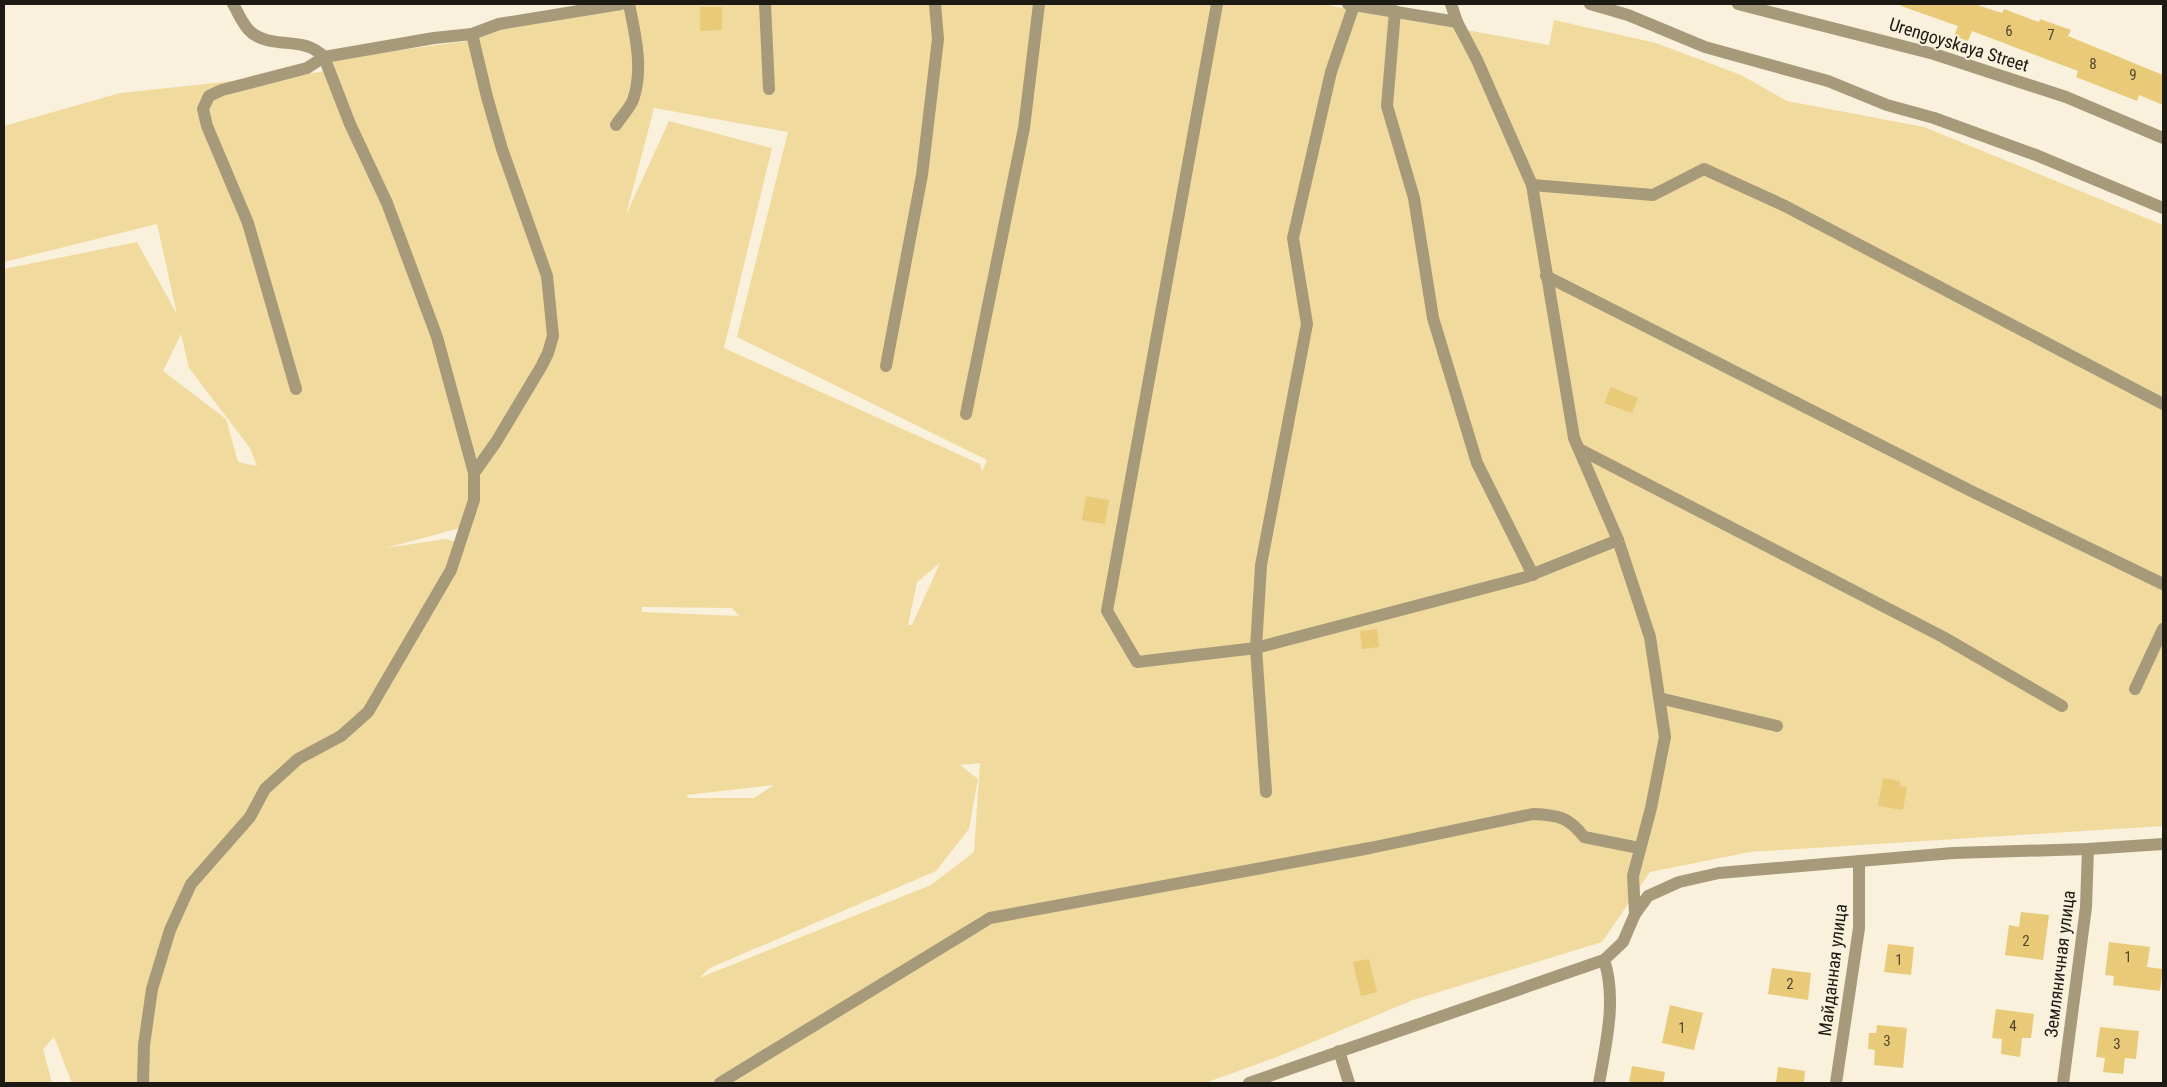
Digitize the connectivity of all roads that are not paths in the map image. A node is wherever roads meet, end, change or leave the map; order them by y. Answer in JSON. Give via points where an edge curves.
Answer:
{"nodes":[{"id":1,"x":234,"y":4,"type":"edge"},
{"id":2,"x":621,"y":4,"type":"edge"},
{"id":3,"x":629,"y":4,"type":"edge"},
{"id":4,"x":766,"y":4,"type":"edge"},
{"id":5,"x":935,"y":4,"type":"edge"},
{"id":6,"x":1039,"y":4,"type":"edge"},
{"id":7,"x":1217,"y":4,"type":"edge"},
{"id":8,"x":1451,"y":4,"type":"edge"},
{"id":9,"x":1590,"y":4,"type":"edge"},
{"id":10,"x":1738,"y":4,"type":"edge"},
{"id":11,"x":1351,"y":5,"type":"edge"},
{"id":12,"x":1395,"y":11,"type":"junction"},
{"id":13,"x":1457,"y":22,"type":"junction"},
{"id":14,"x":472,"y":34,"type":"junction"},
{"id":15,"x":324,"y":58,"type":"junction"},
{"id":16,"x":769,"y":89,"type":"dead end"},
{"id":17,"x":616,"y":125,"type":"dead end"},
{"id":18,"x":2163,"y":138,"type":"edge"},
{"id":19,"x":1532,"y":185,"type":"junction"},
{"id":20,"x":2163,"y":208,"type":"edge"},
{"id":21,"x":1546,"y":276,"type":"junction"},
{"id":22,"x":886,"y":366,"type":"dead end"},
{"id":23,"x":296,"y":390,"type":"dead end"},
{"id":24,"x":2163,"y":404,"type":"edge"},
{"id":25,"x":966,"y":414,"type":"dead end"},
{"id":26,"x":1579,"y":448,"type":"junction"},
{"id":27,"x":474,"y":473,"type":"junction"},
{"id":28,"x":1618,"y":540,"type":"junction"},
{"id":29,"x":1533,"y":575,"type":"junction"},
{"id":30,"x":2163,"y":584,"type":"edge"},
{"id":31,"x":2163,"y":629,"type":"edge"},
{"id":32,"x":1256,"y":648,"type":"junction"},
{"id":33,"x":2135,"y":688,"type":"dead end"},
{"id":34,"x":1659,"y":698,"type":"junction"},
{"id":35,"x":2062,"y":706,"type":"dead end"},
{"id":36,"x":1777,"y":726,"type":"dead end"},
{"id":37,"x":1266,"y":792,"type":"dead end"},
{"id":38,"x":2163,"y":844,"type":"edge"},
{"id":39,"x":1639,"y":848,"type":"junction"},
{"id":40,"x":2088,"y":849,"type":"junction"},
{"id":41,"x":1859,"y":861,"type":"junction"},
{"id":42,"x":1635,"y":914,"type":"junction"},
{"id":43,"x":1604,"y":960,"type":"junction"},
{"id":44,"x":1339,"y":1051,"type":"junction"},
{"id":45,"x":143,"y":1083,"type":"edge"},
{"id":46,"x":720,"y":1083,"type":"edge"},
{"id":47,"x":1249,"y":1083,"type":"edge"},
{"id":48,"x":1349,"y":1083,"type":"edge"},
{"id":49,"x":1599,"y":1083,"type":"edge"},
{"id":50,"x":1836,"y":1083,"type":"edge"},
{"id":51,"x":2063,"y":1083,"type":"edge"}],
"edges":[{"from":1,"to":15,"type":"street","via":[[253,34],[270,41],[316,49]]},
{"from":2,"to":14,"type":"street","via":[[499,24]]},
{"from":3,"to":17,"type":"street","via":[[638,66],[633,100]]},
{"from":4,"to":16,"type":"street"},
{"from":5,"to":22,"type":"street","via":[[938,39],[922,175]]},
{"from":6,"to":25,"type":"street","via":[[1024,128]]},
{"from":7,"to":32,"type":"street","via":[[1107,611],[1137,662]]},
{"from":8,"to":13,"type":"street"},
{"from":9,"to":20,"type":"street","via":[[1628,15],[1705,47],[1828,81],[1887,105],[1934,118],[2036,155]]},
{"from":10,"to":18,"type":"street","name":"Urengoyskaya Street","via":[[1934,54],[2066,97]]},
{"from":11,"to":12,"type":"street"},
{"from":11,"to":32,"type":"street","via":[[1331,72],[1293,238],[1307,324],[1261,565]]},
{"from":12,"to":13,"type":"street"},
{"from":12,"to":29,"type":"street","via":[[1387,106],[1414,198],[1433,318],[1477,463]]},
{"from":13,"to":19,"type":"street"},
{"from":14,"to":15,"type":"street"},
{"from":14,"to":27,"type":"street","via":[[502,149],[547,276],[553,336],[541,367]]},
{"from":15,"to":23,"type":"street","via":[[307,68],[222,90],[209,96],[203,109],[207,126],[248,223]]},
{"from":15,"to":27,"type":"street","via":[[387,203],[419,287],[437,337]]},
{"from":19,"to":21,"type":"street"},
{"from":19,"to":24,"type":"street","via":[[1653,195],[1704,169],[1785,206]]},
{"from":21,"to":26,"type":"street","via":[[1574,438]]},
{"from":21,"to":30,"type":"street","via":[[1975,493]]},
{"from":26,"to":28,"type":"street"},
{"from":26,"to":35,"type":"street","via":[[1943,637]]},
{"from":27,"to":45,"type":"street","via":[[474,500],[451,570],[368,712],[341,736],[298,759],[265,789],[250,817],[191,884],[170,930],[152,989],[144,1044]]},
{"from":28,"to":29,"type":"street"},
{"from":28,"to":34,"type":"street","via":[[1650,637]]},
{"from":29,"to":32,"type":"street"},
{"from":31,"to":33,"type":"street"},
{"from":32,"to":37,"type":"street"},
{"from":34,"to":36,"type":"street"},
{"from":34,"to":39,"type":"street","via":[[1665,736],[1651,808]]},
{"from":38,"to":40,"type":"street"},
{"from":39,"to":42,"type":"street","via":[[1633,876]]},
{"from":39,"to":46,"type":"street","via":[[1584,837],[1573,823],[1554,815],[1533,814],[1370,848],[990,918]]},
{"from":40,"to":41,"type":"street","via":[[1953,853]]},
{"from":40,"to":51,"type":"street","name":"Земляничная улица","via":[[2086,908]]},
{"from":41,"to":42,"type":"street","via":[[1719,873],[1679,882],[1648,896]]},
{"from":41,"to":50,"type":"street","name":"Майданная улица","via":[[1859,928]]},
{"from":42,"to":43,"type":"street","via":[[1623,942]]},
{"from":43,"to":44,"type":"street"},
{"from":43,"to":49,"type":"street","via":[[1608,973],[1608,1028]]},
{"from":44,"to":47,"type":"street"},
{"from":44,"to":48,"type":"street"}]}
